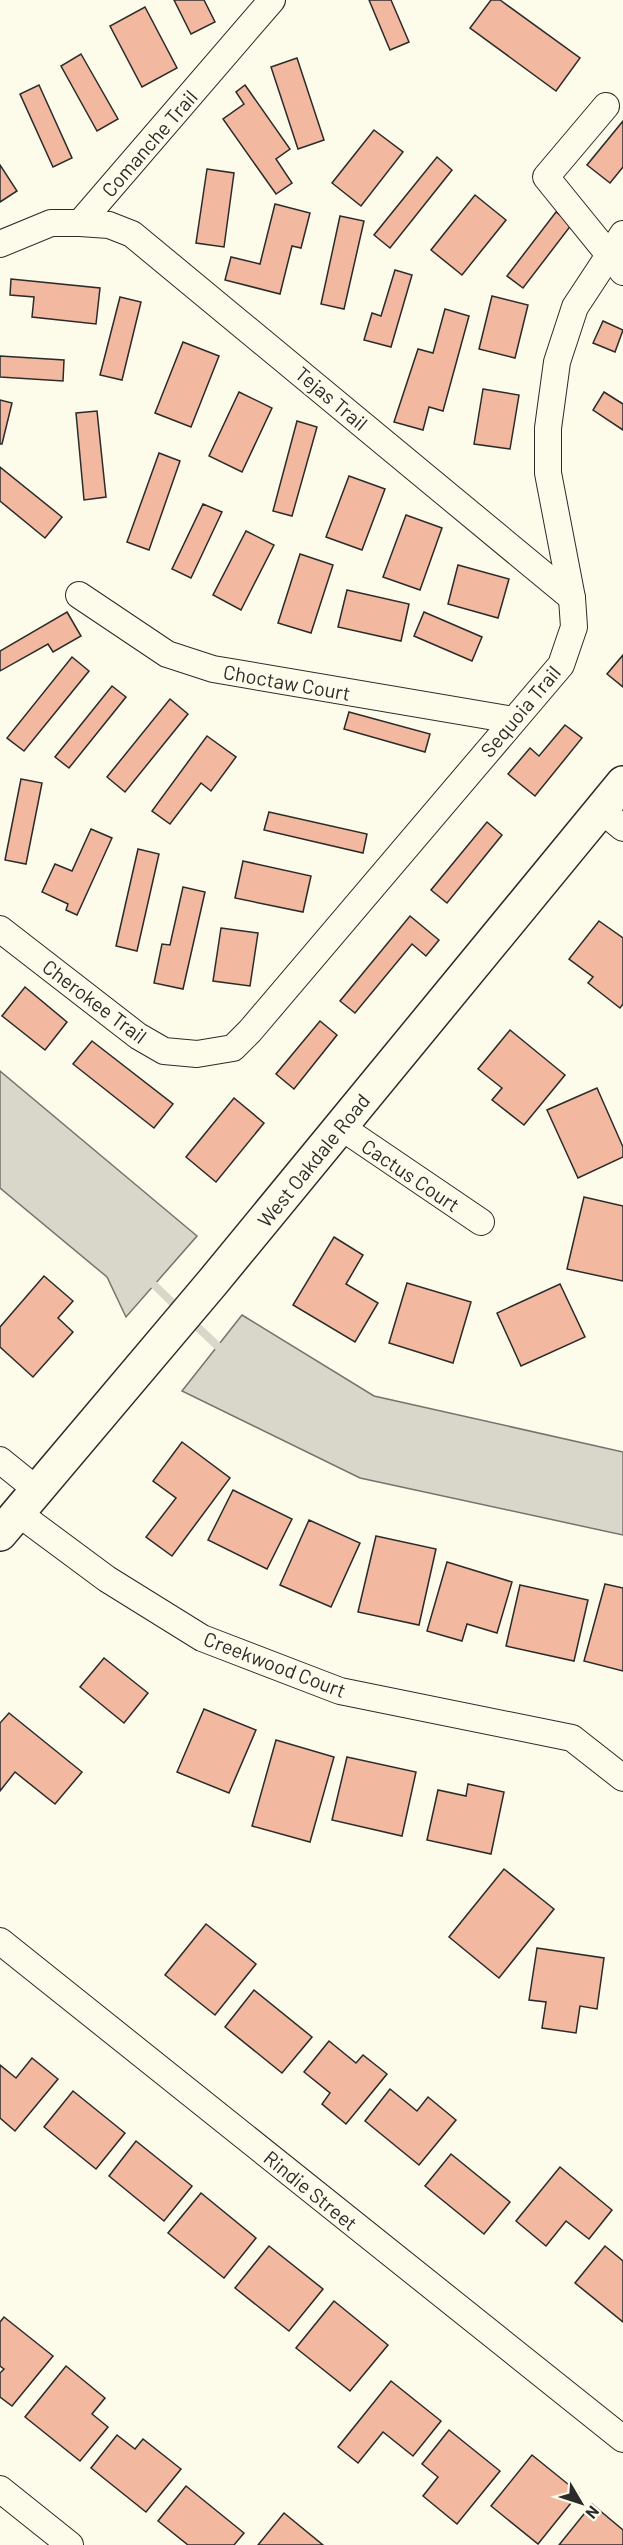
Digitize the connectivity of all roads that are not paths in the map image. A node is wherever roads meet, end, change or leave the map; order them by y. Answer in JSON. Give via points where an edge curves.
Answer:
{"nodes":[{"id":1,"x":272,"y":0,"type":"edge"},
{"id":2,"x":606,"y":106,"type":"dead end"},
{"id":3,"x":80,"y":223,"type":"junction"},
{"id":4,"x":623,"y":234,"type":"edge"},
{"id":5,"x":0,"y":244,"type":"edge"},
{"id":6,"x":616,"y":264,"type":"edge"},
{"id":7,"x":79,"y":595,"type":"dead end"},
{"id":8,"x":573,"y":598,"type":"junction"},
{"id":9,"x":513,"y":720,"type":"junction"},
{"id":10,"x":623,"y":783,"type":"edge"},
{"id":11,"x":612,"y":819,"type":"edge"},
{"id":12,"x":0,"y":929,"type":"edge"},
{"id":13,"x":233,"y":1048,"type":"joint"},
{"id":14,"x":341,"y":1127,"type":"junction"},
{"id":15,"x":481,"y":1222,"type":"dead end"},
{"id":16,"x":0,"y":1460,"type":"edge"},
{"id":17,"x":18,"y":1512,"type":"edge"},
{"id":18,"x":623,"y":1778,"type":"edge"},
{"id":19,"x":0,"y":1941,"type":"edge"},
{"id":20,"x":623,"y":2439,"type":"edge"},
{"id":21,"x":0,"y":2489,"type":"edge"},
{"id":22,"x":69,"y":2545,"type":"edge"}],
"edges":[{"from":1,"to":3,"type":"street","name":"Comanche Trail"},
{"from":2,"to":6,"type":"street","via":[[546,177]]},
{"from":3,"to":5,"type":"street","via":[[51,223]]},
{"from":3,"to":8,"type":"street","name":"Tejas Trail","via":[[109,225],[132,234]]},
{"from":4,"to":6,"type":"street","name":"Sequoia Trail"},
{"from":6,"to":8,"type":"street","name":"Sequoia Trail","via":[[575,307],[557,362],[548,428],[548,473]]},
{"from":7,"to":9,"type":"street","name":"Choctaw Court","via":[[166,654],[213,669]]},
{"from":8,"to":9,"type":"street","name":"Sequoia Trail","via":[[574,627],[561,665]]},
{"from":9,"to":13,"type":"street","name":"Sequoia Trail"},
{"from":10,"to":11,"type":"street","name":"West Oakdale Road"},
{"from":11,"to":14,"type":"street","name":"West Oakdale Road"},
{"from":12,"to":13,"type":"street","name":"Cherokee Trail","via":[[138,1036],[164,1051],[197,1054]]},
{"from":14,"to":15,"type":"street","name":"Cactus Court"},
{"from":14,"to":17,"type":"street","name":"West Oakdale Road"},
{"from":16,"to":17,"type":"street","name":"Creekwood Court"},
{"from":17,"to":18,"type":"street","name":"Creekwood Court","via":[[107,1579],[202,1638],[340,1691],[572,1738]]},
{"from":19,"to":20,"type":"street","name":"Rindie Street"},
{"from":21,"to":22,"type":"street"}]}
